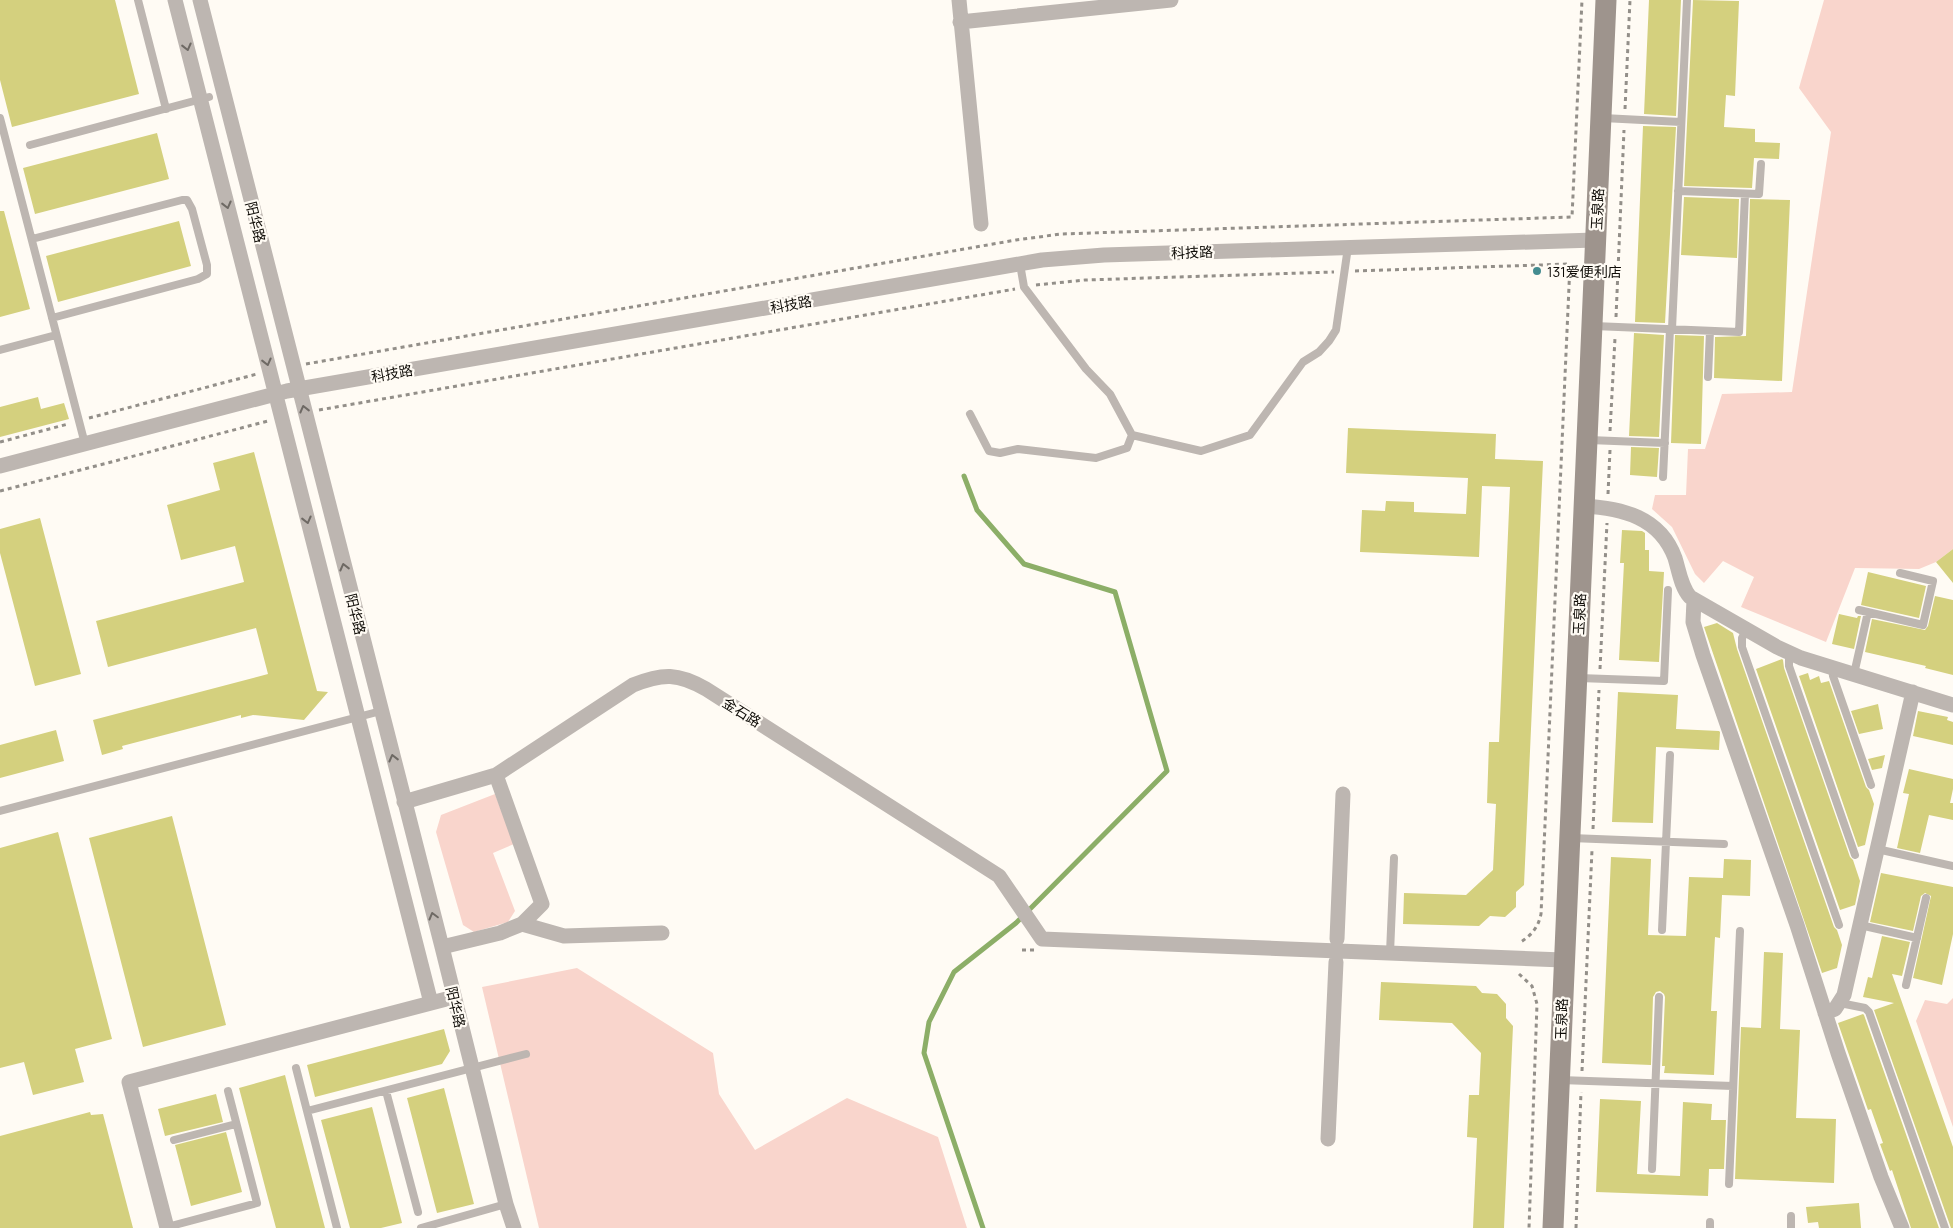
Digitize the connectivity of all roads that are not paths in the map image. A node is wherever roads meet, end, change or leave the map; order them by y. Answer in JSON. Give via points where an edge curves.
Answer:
{"nodes":[{"id":1,"x":138,"y":0,"type":"edge"},
{"id":2,"x":175,"y":0,"type":"edge"},
{"id":3,"x":200,"y":0,"type":"edge"},
{"id":4,"x":958,"y":0,"type":"edge"},
{"id":5,"x":1171,"y":0,"type":"edge"},
{"id":6,"x":1606,"y":0,"type":"edge"},
{"id":7,"x":1687,"y":0,"type":"edge"},
{"id":8,"x":960,"y":22,"type":"junction"},
{"id":9,"x":209,"y":98,"type":"dead end"},
{"id":10,"x":166,"y":109,"type":"junction"},
{"id":11,"x":0,"y":118,"type":"edge"},
{"id":12,"x":1600,"y":118,"type":"junction"},
{"id":13,"x":1681,"y":122,"type":"junction"},
{"id":14,"x":30,"y":145,"type":"dead end"},
{"id":15,"x":1761,"y":164,"type":"dead end"},
{"id":16,"x":1678,"y":191,"type":"junction"},
{"id":17,"x":1745,"y":194,"type":"junction"},
{"id":18,"x":981,"y":224,"type":"dead end"},
{"id":19,"x":32,"y":239,"type":"junction"},
{"id":20,"x":1595,"y":240,"type":"junction"},
{"id":21,"x":1348,"y":248,"type":"junction"},
{"id":22,"x":1020,"y":264,"type":"junction"},
{"id":23,"x":52,"y":318,"type":"junction"},
{"id":24,"x":1591,"y":326,"type":"junction"},
{"id":25,"x":1671,"y":329,"type":"junction"},
{"id":26,"x":1710,"y":331,"type":"junction"},
{"id":27,"x":56,"y":335,"type":"junction"},
{"id":28,"x":0,"y":350,"type":"edge"},
{"id":29,"x":1708,"y":377,"type":"dead end"},
{"id":30,"x":299,"y":389,"type":"junction"},
{"id":31,"x":276,"y":394,"type":"junction"},
{"id":32,"x":970,"y":414,"type":"dead end"},
{"id":33,"x":1132,"y":435,"type":"junction"},
{"id":34,"x":1586,"y":440,"type":"junction"},
{"id":35,"x":1665,"y":443,"type":"junction"},
{"id":36,"x":85,"y":444,"type":"junction"},
{"id":37,"x":0,"y":466,"type":"edge"},
{"id":38,"x":1663,"y":477,"type":"dead end"},
{"id":39,"x":1583,"y":506,"type":"junction"},
{"id":40,"x":1900,"y":573,"type":"dead end"},
{"id":41,"x":1668,"y":590,"type":"dead end"},
{"id":42,"x":1694,"y":600,"type":"junction"},
{"id":43,"x":1859,"y":610,"type":"dead end"},
{"id":44,"x":1868,"y":612,"type":"junction"},
{"id":45,"x":1746,"y":630,"type":"junction"},
{"id":46,"x":1789,"y":653,"type":"junction"},
{"id":47,"x":1832,"y":667,"type":"junction"},
{"id":48,"x":1854,"y":674,"type":"junction"},
{"id":49,"x":1576,"y":678,"type":"junction"},
{"id":50,"x":1913,"y":692,"type":"junction"},
{"id":51,"x":1953,"y":705,"type":"edge"},
{"id":52,"x":381,"y":711,"type":"junction"},
{"id":53,"x":358,"y":717,"type":"junction"},
{"id":54,"x":1670,"y":755,"type":"dead end"},
{"id":55,"x":496,"y":775,"type":"junction"},
{"id":56,"x":1871,"y":785,"type":"dead end"},
{"id":57,"x":1343,"y":794,"type":"dead end"},
{"id":58,"x":404,"y":802,"type":"junction"},
{"id":59,"x":0,"y":811,"type":"edge"},
{"id":60,"x":1569,"y":838,"type":"junction"},
{"id":61,"x":1666,"y":842,"type":"junction"},
{"id":62,"x":1724,"y":844,"type":"dead end"},
{"id":63,"x":1877,"y":849,"type":"junction"},
{"id":64,"x":1855,"y":855,"type":"dead end"},
{"id":65,"x":1394,"y":858,"type":"dead end"},
{"id":66,"x":1953,"y":866,"type":"edge"},
{"id":67,"x":1926,"y":898,"type":"dead end"},
{"id":68,"x":522,"y":924,"type":"junction"},
{"id":69,"x":1839,"y":925,"type":"dead end"},
{"id":70,"x":1860,"y":925,"type":"junction"},
{"id":71,"x":1662,"y":930,"type":"dead end"},
{"id":72,"x":1740,"y":931,"type":"dead end"},
{"id":73,"x":662,"y":933,"type":"dead end"},
{"id":74,"x":1917,"y":938,"type":"junction"},
{"id":75,"x":1337,"y":939,"type":"dead end"},
{"id":76,"x":442,"y":946,"type":"junction"},
{"id":77,"x":1390,"y":953,"type":"junction"},
{"id":78,"x":1563,"y":960,"type":"junction"},
{"id":79,"x":1336,"y":962,"type":"dead end"},
{"id":80,"x":1906,"y":985,"type":"dead end"},
{"id":81,"x":454,"y":997,"type":"junction"},
{"id":82,"x":1659,"y":997,"type":"dead end"},
{"id":83,"x":1840,"y":1002,"type":"junction"},
{"id":84,"x":431,"y":1003,"type":"junction"},
{"id":85,"x":1826,"y":1013,"type":"junction"},
{"id":86,"x":526,"y":1054,"type":"dead end"},
{"id":87,"x":296,"y":1068,"type":"dead end"},
{"id":88,"x":471,"y":1068,"type":"junction"},
{"id":89,"x":1558,"y":1080,"type":"junction"},
{"id":90,"x":1656,"y":1084,"type":"junction"},
{"id":91,"x":1733,"y":1086,"type":"junction"},
{"id":92,"x":386,"y":1090,"type":"junction"},
{"id":93,"x":228,"y":1091,"type":"dead end"},
{"id":94,"x":307,"y":1111,"type":"junction"},
{"id":95,"x":236,"y":1124,"type":"junction"},
{"id":96,"x":1328,"y":1138,"type":"dead end"},
{"id":97,"x":174,"y":1140,"type":"dead end"},
{"id":98,"x":1652,"y":1169,"type":"dead end"},
{"id":99,"x":1729,"y":1184,"type":"dead end"},
{"id":100,"x":506,"y":1204,"type":"junction"},
{"id":101,"x":418,"y":1212,"type":"dead end"},
{"id":102,"x":1791,"y":1216,"type":"dead end"},
{"id":103,"x":167,"y":1227,"type":"edge"},
{"id":104,"x":337,"y":1228,"type":"edge"},
{"id":105,"x":421,"y":1228,"type":"edge"},
{"id":106,"x":514,"y":1228,"type":"edge"},
{"id":107,"x":1553,"y":1228,"type":"edge"},
{"id":108,"x":1791,"y":1228,"type":"edge"},
{"id":109,"x":1902,"y":1228,"type":"edge"},
{"id":110,"x":1945,"y":1228,"type":"edge"}],
"edges":[{"from":1,"to":10,"type":"lane"},
{"from":2,"to":31,"type":"street","name":"阳华路","one_way":true},
{"from":3,"to":30,"type":"street","name":"阳华路"},
{"from":4,"to":8,"type":"street"},
{"from":5,"to":8,"type":"street"},
{"from":6,"to":12,"type":"street","name":"玉泉路"},
{"from":7,"to":13,"type":"lane"},
{"from":8,"to":18,"type":"street"},
{"from":9,"to":10,"type":"lane"},
{"from":10,"to":14,"type":"lane"},
{"from":11,"to":19,"type":"lane"},
{"from":12,"to":13,"type":"lane"},
{"from":12,"to":20,"type":"street","name":"玉泉路"},
{"from":13,"to":16,"type":"lane"},
{"from":15,"to":17,"type":"lane","via":[[1759,194]]},
{"from":16,"to":17,"type":"lane"},
{"from":16,"to":25,"type":"lane"},
{"from":17,"to":26,"type":"lane","via":[[1739,332]]},
{"from":19,"to":23,"type":"lane"},
{"from":19,"to":23,"type":"lane","via":[[187,200],[202,246],[208,270],[202,277]]},
{"from":20,"to":21,"type":"street","name":"科技路"},
{"from":20,"to":24,"type":"street","name":"玉泉路"},
{"from":21,"to":22,"type":"street","name":"科技路","via":[[1104,255]]},
{"from":21,"to":33,"type":"lane","via":[[1336,330],[1319,352],[1303,362],[1250,435],[1201,451]]},
{"from":22,"to":30,"type":"street","name":"科技路"},
{"from":22,"to":33,"type":"lane","via":[[1024,287],[1086,369],[1110,394]]},
{"from":23,"to":27,"type":"lane"},
{"from":24,"to":25,"type":"lane"},
{"from":24,"to":34,"type":"street","name":"玉泉路"},
{"from":25,"to":26,"type":"lane"},
{"from":25,"to":35,"type":"lane"},
{"from":26,"to":29,"type":"lane"},
{"from":27,"to":28,"type":"lane"},
{"from":27,"to":36,"type":"lane"},
{"from":30,"to":31,"type":"street","name":"科技路"},
{"from":52,"to":30,"type":"street","name":"阳华路","one_way":true},
{"from":31,"to":36,"type":"street","name":"科技路"},
{"from":31,"to":53,"type":"street","name":"阳华路","one_way":true},
{"from":32,"to":33,"type":"lane","via":[[989,451],[1000,453],[1018,449],[1096,458],[1127,448]]},
{"from":34,"to":35,"type":"lane"},
{"from":34,"to":39,"type":"street","name":"玉泉路"},
{"from":35,"to":38,"type":"lane"},
{"from":36,"to":37,"type":"street","name":"科技路"},
{"from":39,"to":42,"type":"street","via":[[1607,507],[1631,514],[1658,531],[1673,553],[1685,590]]},
{"from":39,"to":49,"type":"street","name":"玉泉路"},
{"from":40,"to":44,"type":"lane","via":[[1934,581],[1923,625]]},
{"from":41,"to":49,"type":"lane","via":[[1664,681]]},
{"from":42,"to":45,"type":"street"},
{"from":42,"to":85,"type":"street","via":[[1693,622],[1699,642]]},
{"from":43,"to":44,"type":"lane"},
{"from":44,"to":48,"type":"lane"},
{"from":45,"to":46,"type":"street"},
{"from":45,"to":69,"type":"lane","via":[[1742,647]]},
{"from":46,"to":47,"type":"street"},
{"from":46,"to":64,"type":"lane","via":[[1789,666]]},
{"from":47,"to":48,"type":"street"},
{"from":47,"to":56,"type":"lane"},
{"from":48,"to":50,"type":"street"},
{"from":49,"to":60,"type":"street","name":"玉泉路"},
{"from":50,"to":51,"type":"street"},
{"from":50,"to":63,"type":"street"},
{"from":52,"to":53,"type":"lane"},
{"from":58,"to":52,"type":"street","name":"阳华路","one_way":true},
{"from":53,"to":59,"type":"lane"},
{"from":53,"to":84,"type":"street","name":"阳华路"},
{"from":54,"to":61,"type":"lane"},
{"from":55,"to":58,"type":"street","name":"金石路"},
{"from":55,"to":68,"type":"street","via":[[542,904]]},
{"from":55,"to":77,"type":"street","name":"金石路","via":[[633,685],[652,677],[672,675],[690,680],[999,876],[1042,945]]},
{"from":57,"to":75,"type":"street"},
{"from":76,"to":58,"type":"street","name":"阳华路","one_way":true},
{"from":60,"to":61,"type":"lane"},
{"from":60,"to":78,"type":"street","name":"玉泉路"},
{"from":61,"to":62,"type":"lane"},
{"from":61,"to":71,"type":"lane"},
{"from":63,"to":66,"type":"lane"},
{"from":63,"to":70,"type":"street"},
{"from":65,"to":77,"type":"lane"},
{"from":67,"to":74,"type":"lane"},
{"from":68,"to":73,"type":"street","via":[[564,936]]},
{"from":68,"to":76,"type":"street","via":[[500,933]]},
{"from":70,"to":74,"type":"lane"},
{"from":70,"to":83,"type":"street"},
{"from":72,"to":91,"type":"lane"},
{"from":74,"to":80,"type":"lane"},
{"from":76,"to":81,"type":"street","name":"阳华路"},
{"from":77,"to":78,"type":"street"},
{"from":78,"to":89,"type":"street","name":"玉泉路"},
{"from":79,"to":96,"type":"street"},
{"from":81,"to":84,"type":"street"},
{"from":81,"to":88,"type":"street","name":"阳华路"},
{"from":82,"to":90,"type":"lane"},
{"from":83,"to":85,"type":"street"},
{"from":83,"to":110,"type":"lane","via":[[1869,1012]]},
{"from":84,"to":103,"type":"street","via":[[129,1082]]},
{"from":85,"to":109,"type":"street","via":[[1881,1177]]},
{"from":86,"to":88,"type":"lane"},
{"from":87,"to":94,"type":"lane"},
{"from":88,"to":92,"type":"lane"},
{"from":88,"to":100,"type":"street","name":"阳华路"},
{"from":89,"to":90,"type":"lane"},
{"from":89,"to":107,"type":"street","name":"玉泉路"},
{"from":90,"to":91,"type":"lane"},
{"from":90,"to":98,"type":"lane"},
{"from":91,"to":99,"type":"lane"},
{"from":92,"to":94,"type":"lane"},
{"from":92,"to":101,"type":"lane"},
{"from":93,"to":95,"type":"lane"},
{"from":94,"to":104,"type":"lane"},
{"from":95,"to":97,"type":"lane"},
{"from":95,"to":103,"type":"lane","via":[[257,1203]]},
{"from":100,"to":105,"type":"lane"},
{"from":100,"to":106,"type":"street","name":"阳华路"},
{"from":102,"to":108,"type":"lane"}]}
